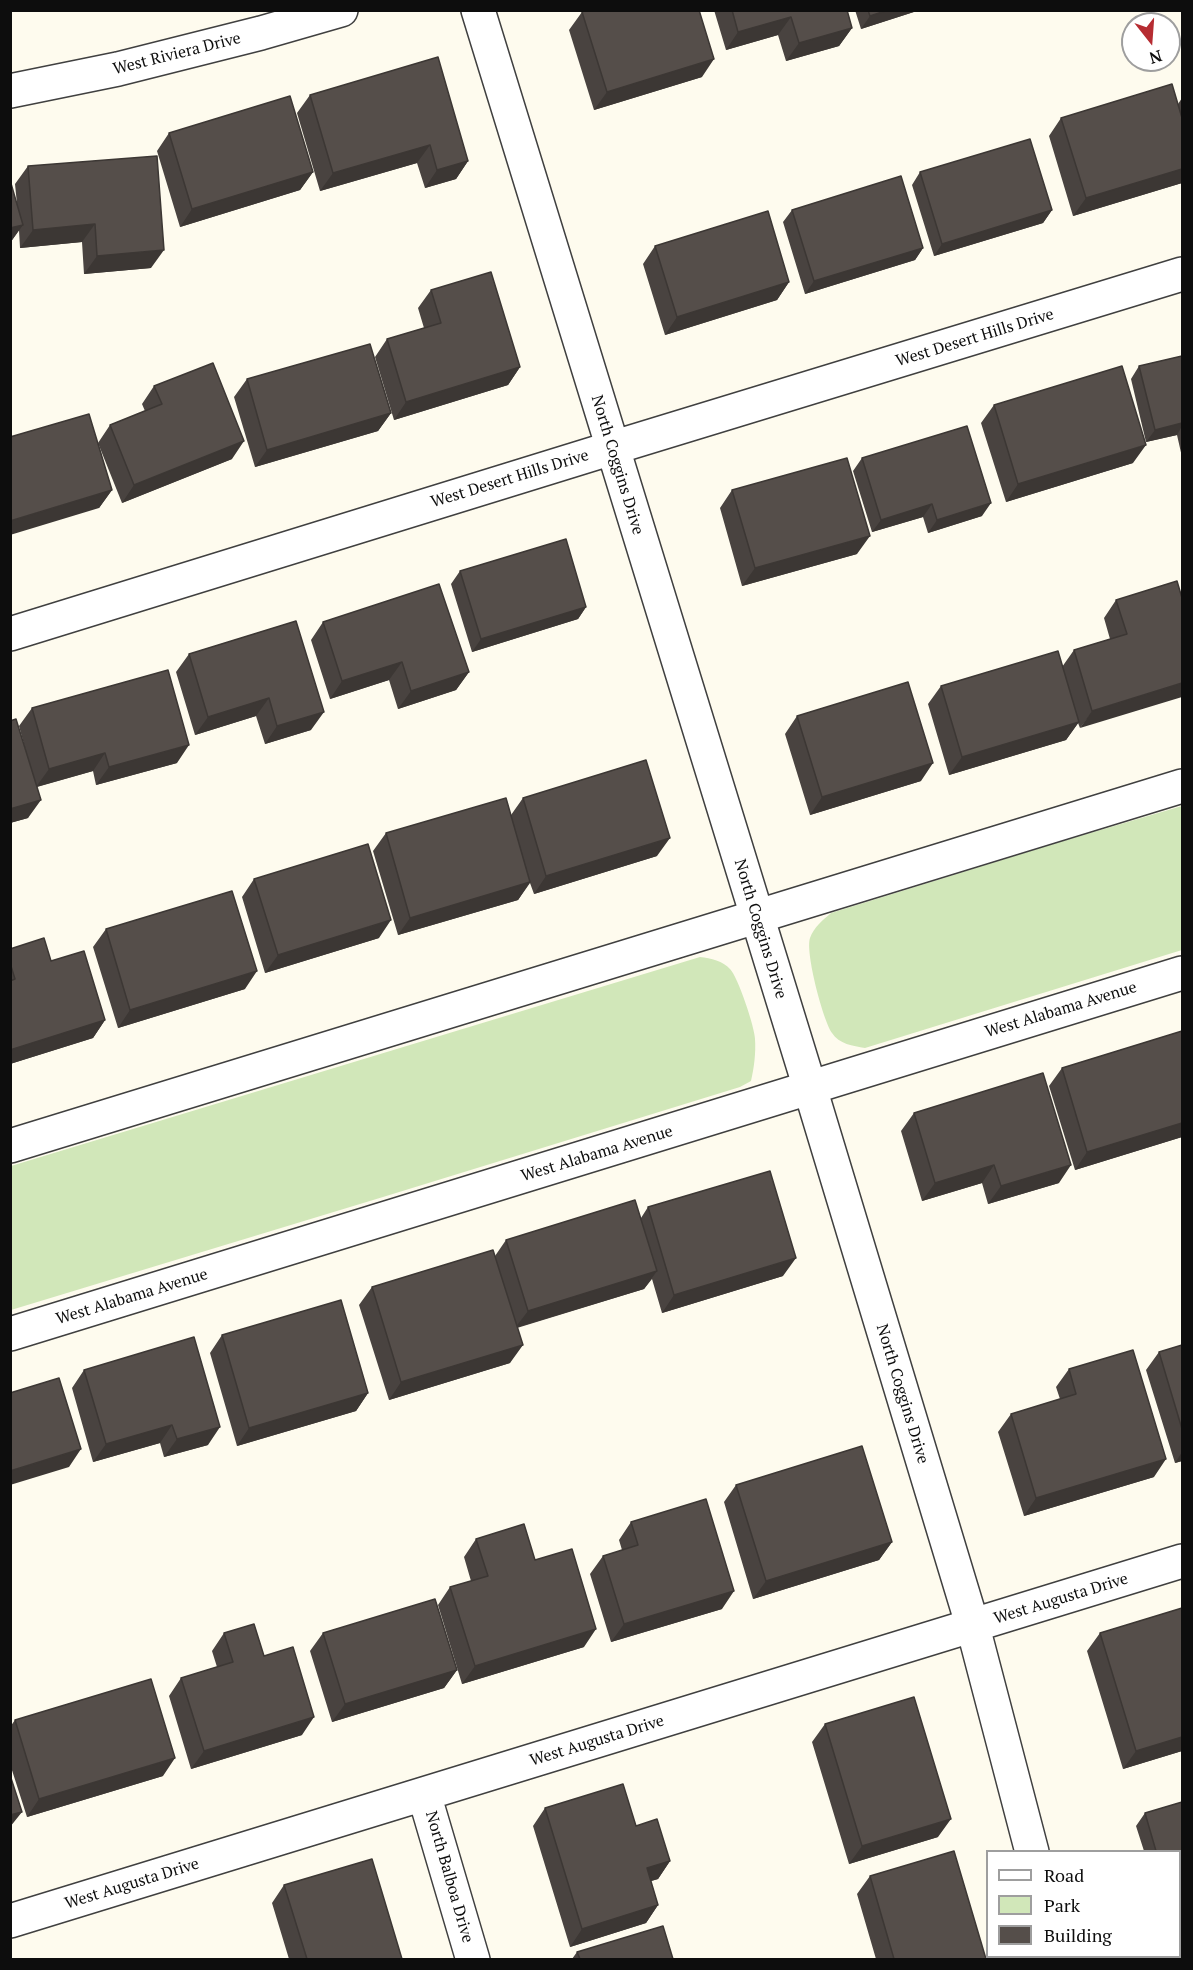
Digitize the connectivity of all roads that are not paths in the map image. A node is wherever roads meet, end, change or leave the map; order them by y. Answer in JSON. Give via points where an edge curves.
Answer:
{"nodes":[{"id":1,"x":341,"y":10,"type":"edge"},
{"id":2,"x":478,"y":10,"type":"edge"},
{"id":3,"x":10,"y":91,"type":"edge"},
{"id":4,"x":1182,"y":274,"type":"edge"},
{"id":5,"x":612,"y":448,"type":"junction"},
{"id":6,"x":10,"y":634,"type":"edge"},
{"id":7,"x":1182,"y":786,"type":"edge"},
{"id":8,"x":757,"y":917,"type":"junction"},
{"id":9,"x":1182,"y":973,"type":"edge"},
{"id":10,"x":810,"y":1088,"type":"junction"},
{"id":11,"x":10,"y":1146,"type":"edge"},
{"id":12,"x":10,"y":1334,"type":"edge"},
{"id":13,"x":1182,"y":1561,"type":"edge"},
{"id":14,"x":973,"y":1627,"type":"junction"},
{"id":15,"x":424,"y":1794,"type":"junction"},
{"id":16,"x":1032,"y":1850,"type":"edge"},
{"id":17,"x":10,"y":1921,"type":"edge"},
{"id":18,"x":473,"y":1959,"type":"edge"}],
"edges":[{"from":1,"to":3,"type":"street","name":"West Riviera Drive","via":[[118,69]]},
{"from":2,"to":5,"type":"street","name":"North Coggins Drive"},
{"from":4,"to":5,"type":"street","name":"West Desert Hills Drive"},
{"from":5,"to":6,"type":"street","name":"West Desert Hills Drive"},
{"from":5,"to":8,"type":"street","name":"North Coggins Drive"},
{"from":7,"to":8,"type":"street"},
{"from":8,"to":10,"type":"street","name":"North Coggins Drive"},
{"from":8,"to":11,"type":"street"},
{"from":9,"to":10,"type":"street","name":"West Alabama Avenue"},
{"from":10,"to":12,"type":"street","name":"West Alabama Avenue"},
{"from":10,"to":14,"type":"street","name":"North Coggins Drive"},
{"from":13,"to":14,"type":"street","name":"West Augusta Drive"},
{"from":14,"to":15,"type":"street","name":"West Augusta Drive"},
{"from":14,"to":16,"type":"street","name":"North Coggins Drive"},
{"from":15,"to":17,"type":"street","name":"West Augusta Drive"},
{"from":15,"to":18,"type":"street","name":"North Balboa Drive"}]}
